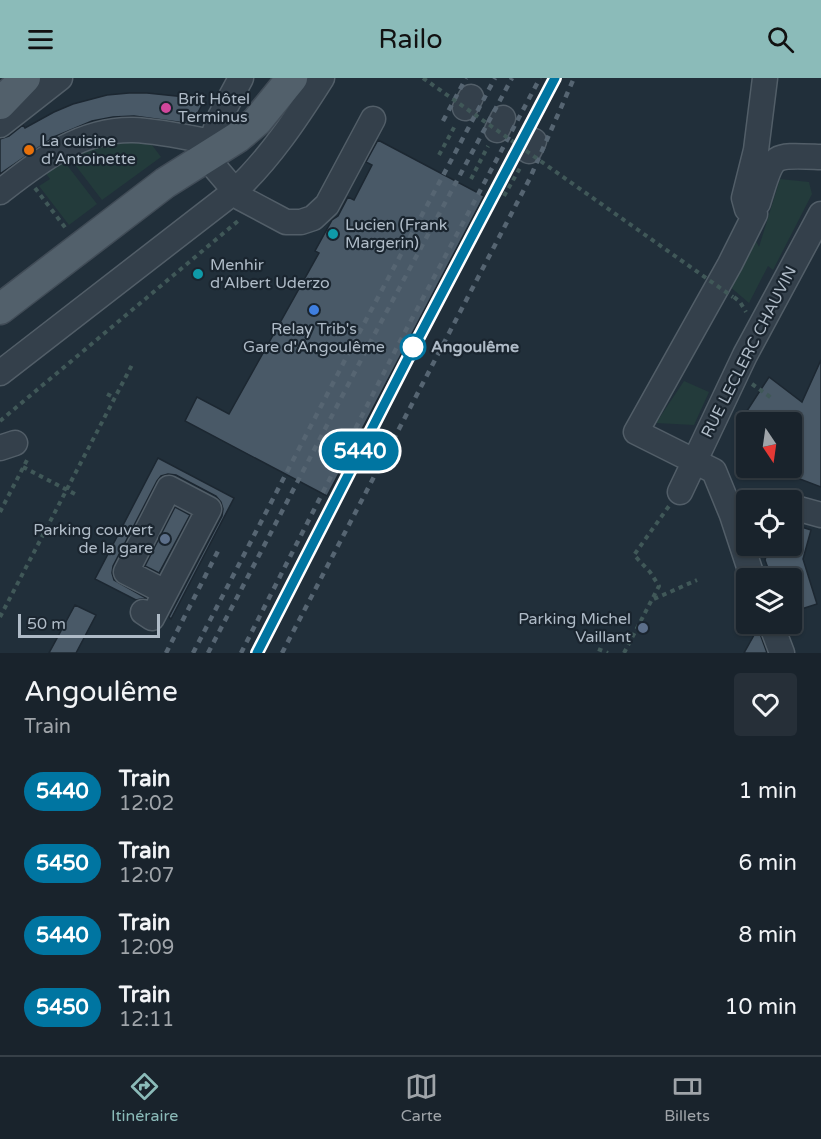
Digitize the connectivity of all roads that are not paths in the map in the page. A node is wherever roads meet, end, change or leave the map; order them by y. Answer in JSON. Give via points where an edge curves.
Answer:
{"nodes":[{"id":1,"x":26,"y":78,"type":"edge"},
{"id":2,"x":60,"y":78,"type":"edge"},
{"id":3,"x":241,"y":78,"type":"edge"},
{"id":4,"x":292,"y":78,"type":"edge"},
{"id":5,"x":322,"y":78,"type":"edge"},
{"id":6,"x":765,"y":78,"type":"edge"},
{"id":7,"x":0,"y":104,"type":"edge"},
{"id":8,"x":373,"y":118,"type":"dead end"},
{"id":9,"x":0,"y":125,"type":"edge"},
{"id":10,"x":211,"y":150,"type":"junction"},
{"id":11,"x":821,"y":157,"type":"edge"},
{"id":12,"x":235,"y":191,"type":"junction"},
{"id":13,"x":0,"y":192,"type":"edge"},
{"id":14,"x":755,"y":214,"type":"junction"},
{"id":15,"x":821,"y":214,"type":"edge"},
{"id":16,"x":0,"y":309,"type":"edge"},
{"id":17,"x":0,"y":373,"type":"edge"},
{"id":18,"x":704,"y":466,"type":"junction"},
{"id":19,"x":680,"y":492,"type":"road end"},
{"id":20,"x":736,"y":507,"type":"edge"},
{"id":21,"x":802,"y":510,"type":"edge"},
{"id":22,"x":821,"y":515,"type":"edge"},
{"id":23,"x":165,"y":592,"type":"dead end"},
{"id":24,"x":143,"y":612,"type":"dead end"},
{"id":25,"x":775,"y":634,"type":"edge"},
{"id":26,"x":782,"y":653,"type":"edge"}],
"edges":[{"from":1,"to":7,"type":"main road"},
{"from":2,"to":9,"type":"street"},
{"from":3,"to":10,"type":"street","via":[[220,117]]},
{"from":4,"to":10,"type":"main road","via":[[257,121]]},
{"from":5,"to":12,"type":"street","via":[[283,137]]},
{"from":6,"to":14,"type":"street","via":[[756,150],[744,198],[747,209]]},
{"from":8,"to":12,"type":"street","via":[[327,205],[314,218],[286,222]]},
{"from":10,"to":12,"type":"street"},
{"from":10,"to":13,"type":"street","via":[[151,132],[114,131],[65,146]]},
{"from":10,"to":16,"type":"main road"},
{"from":11,"to":14,"type":"street","via":[[788,156],[774,160]]},
{"from":12,"to":17,"type":"street"},
{"from":14,"to":18,"type":"street","via":[[636,432]]},
{"from":15,"to":18,"type":"street","name":"RUE LECLERC CHAUVIN","via":[[745,355]]},
{"from":18,"to":19,"type":"street","name":"RUE LECLERC CHAUVIN"},
{"from":18,"to":20,"type":"street"},
{"from":21,"to":22,"type":"street"},
{"from":23,"to":24,"type":"street","via":[[152,618]]},
{"from":25,"to":26,"type":"street"}]}
